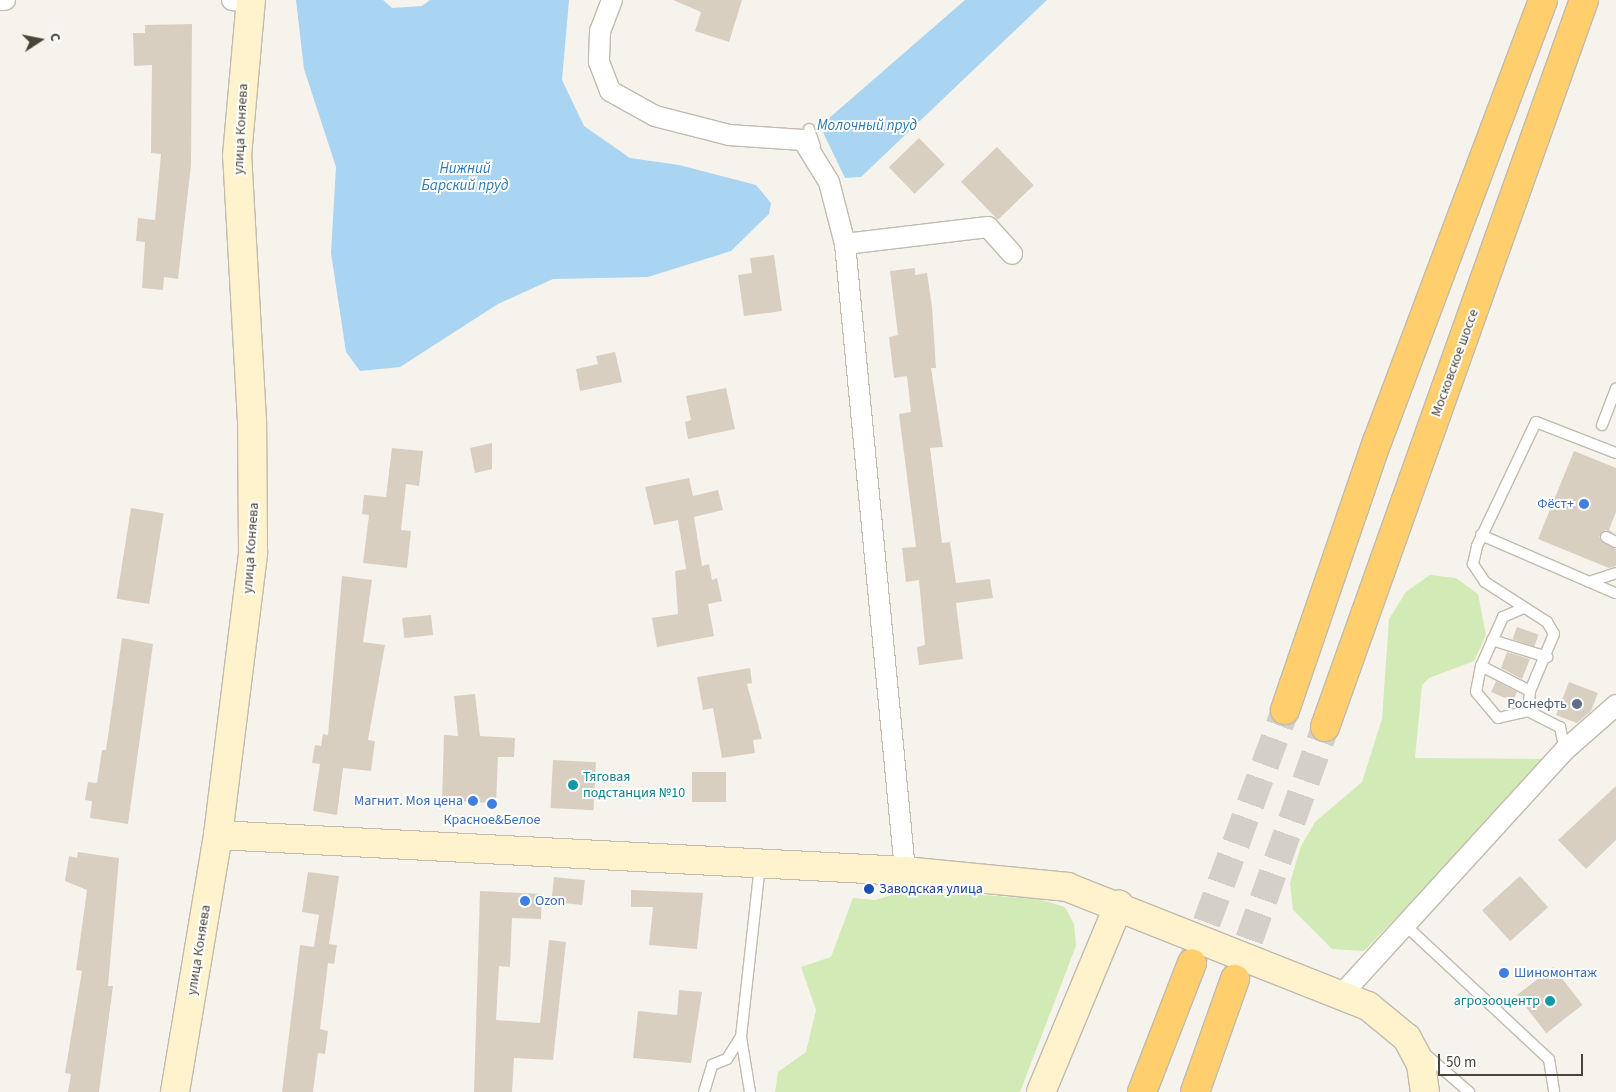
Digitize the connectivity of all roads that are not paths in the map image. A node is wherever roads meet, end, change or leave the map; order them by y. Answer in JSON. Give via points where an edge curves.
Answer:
{"nodes":[{"id":1,"x":0,"y":0,"type":"edge"},
{"id":2,"x":5,"y":0,"type":"edge"},
{"id":3,"x":612,"y":0,"type":"edge"},
{"id":4,"x":1543,"y":0,"type":"edge"},
{"id":5,"x":1584,"y":0,"type":"edge"},
{"id":6,"x":245,"y":1,"type":"edge"},
{"id":7,"x":809,"y":129,"type":"dead end"},
{"id":8,"x":830,"y":182,"type":"junction"},
{"id":9,"x":846,"y":244,"type":"junction"},
{"id":10,"x":1012,"y":254,"type":"dead end"},
{"id":11,"x":1616,"y":389,"type":"edge"},
{"id":12,"x":1602,"y":425,"type":"dead end"},
{"id":13,"x":1616,"y":453,"type":"edge"},
{"id":14,"x":1482,"y":536,"type":"junction"},
{"id":15,"x":1606,"y":538,"type":"dead end"},
{"id":16,"x":1616,"y":542,"type":"edge"},
{"id":17,"x":1616,"y":573,"type":"edge"},
{"id":18,"x":1589,"y":582,"type":"junction"},
{"id":19,"x":1615,"y":593,"type":"edge"},
{"id":20,"x":1524,"y":608,"type":"junction"},
{"id":21,"x":1492,"y":640,"type":"junction"},
{"id":22,"x":1547,"y":657,"type":"junction"},
{"id":23,"x":1481,"y":666,"type":"junction"},
{"id":24,"x":1530,"y":691,"type":"junction"},
{"id":25,"x":1616,"y":705,"type":"edge"},
{"id":26,"x":1285,"y":710,"type":"tunnel mouth"},
{"id":27,"x":1528,"y":711,"type":"junction"},
{"id":28,"x":1325,"y":727,"type":"tunnel mouth"},
{"id":29,"x":1565,"y":750,"type":"junction"},
{"id":30,"x":218,"y":835,"type":"junction"},
{"id":31,"x":760,"y":863,"type":"junction"},
{"id":32,"x":905,"y":871,"type":"junction"},
{"id":33,"x":1119,"y":905,"type":"junction"},
{"id":34,"x":1404,"y":924,"type":"junction"},
{"id":35,"x":1192,"y":963,"type":"tunnel mouth"},
{"id":36,"x":1235,"y":979,"type":"tunnel mouth"},
{"id":37,"x":1343,"y":993,"type":"junction"},
{"id":38,"x":742,"y":1037,"type":"junction"},
{"id":39,"x":1407,"y":1038,"type":"junction"},
{"id":40,"x":175,"y":1092,"type":"edge"},
{"id":41,"x":704,"y":1092,"type":"edge"},
{"id":42,"x":750,"y":1092,"type":"edge"},
{"id":43,"x":1041,"y":1092,"type":"edge"},
{"id":44,"x":1142,"y":1092,"type":"edge"},
{"id":45,"x":1196,"y":1092,"type":"edge"},
{"id":46,"x":1425,"y":1092,"type":"edge"},
{"id":47,"x":1469,"y":1092,"type":"edge"},
{"id":48,"x":1554,"y":1092,"type":"edge"}],
"edges":[{"from":1,"to":2,"type":"street"},
{"from":3,"to":8,"type":"street","via":[[600,31],[599,62],[610,91],[655,116],[710,130],[803,140]]},
{"from":4,"to":26,"type":"highway","via":[[1377,442]]},
{"from":5,"to":28,"type":"highway","name":"Московское шоссе"},
{"from":6,"to":30,"type":"street","name":"улица Коняева","via":[[237,156],[253,438],[253,552]]},
{"from":7,"to":8,"type":"lane"},
{"from":8,"to":9,"type":"street"},
{"from":9,"to":10,"type":"street","via":[[988,227]]},
{"from":9,"to":32,"type":"street"},
{"from":11,"to":12,"type":"lane"},
{"from":13,"to":14,"type":"lane","via":[[1536,422]]},
{"from":14,"to":18,"type":"lane"},
{"from":14,"to":20,"type":"lane","via":[[1473,564],[1486,582]]},
{"from":15,"to":16,"type":"lane"},
{"from":17,"to":18,"type":"lane"},
{"from":18,"to":19,"type":"lane"},
{"from":20,"to":21,"type":"lane","via":[[1503,617]]},
{"from":20,"to":22,"type":"lane","via":[[1547,622],[1554,634]]},
{"from":21,"to":22,"type":"lane"},
{"from":21,"to":23,"type":"lane"},
{"from":22,"to":24,"type":"lane"},
{"from":23,"to":24,"type":"lane"},
{"from":23,"to":27,"type":"lane","via":[[1476,692],[1498,718]]},
{"from":24,"to":27,"type":"lane"},
{"from":25,"to":29,"type":"street"},
{"from":27,"to":29,"type":"lane","via":[[1560,727]]},
{"from":29,"to":34,"type":"street"},
{"from":30,"to":31,"type":"street"},
{"from":30,"to":40,"type":"street","name":"улица Коняева"},
{"from":31,"to":32,"type":"street"},
{"from":31,"to":38,"type":"lane"},
{"from":32,"to":33,"type":"street","via":[[1067,887]]},
{"from":33,"to":37,"type":"street"},
{"from":33,"to":43,"type":"street"},
{"from":34,"to":37,"type":"street"},
{"from":34,"to":48,"type":"lane","via":[[1549,1059]]},
{"from":35,"to":44,"type":"highway"},
{"from":36,"to":45,"type":"highway"},
{"from":37,"to":39,"type":"street","via":[[1368,1006]]},
{"from":38,"to":41,"type":"lane","via":[[727,1059],[712,1065]]},
{"from":38,"to":42,"type":"lane"},
{"from":39,"to":46,"type":"street","via":[[1421,1064]]},
{"from":39,"to":47,"type":"lane"}]}
